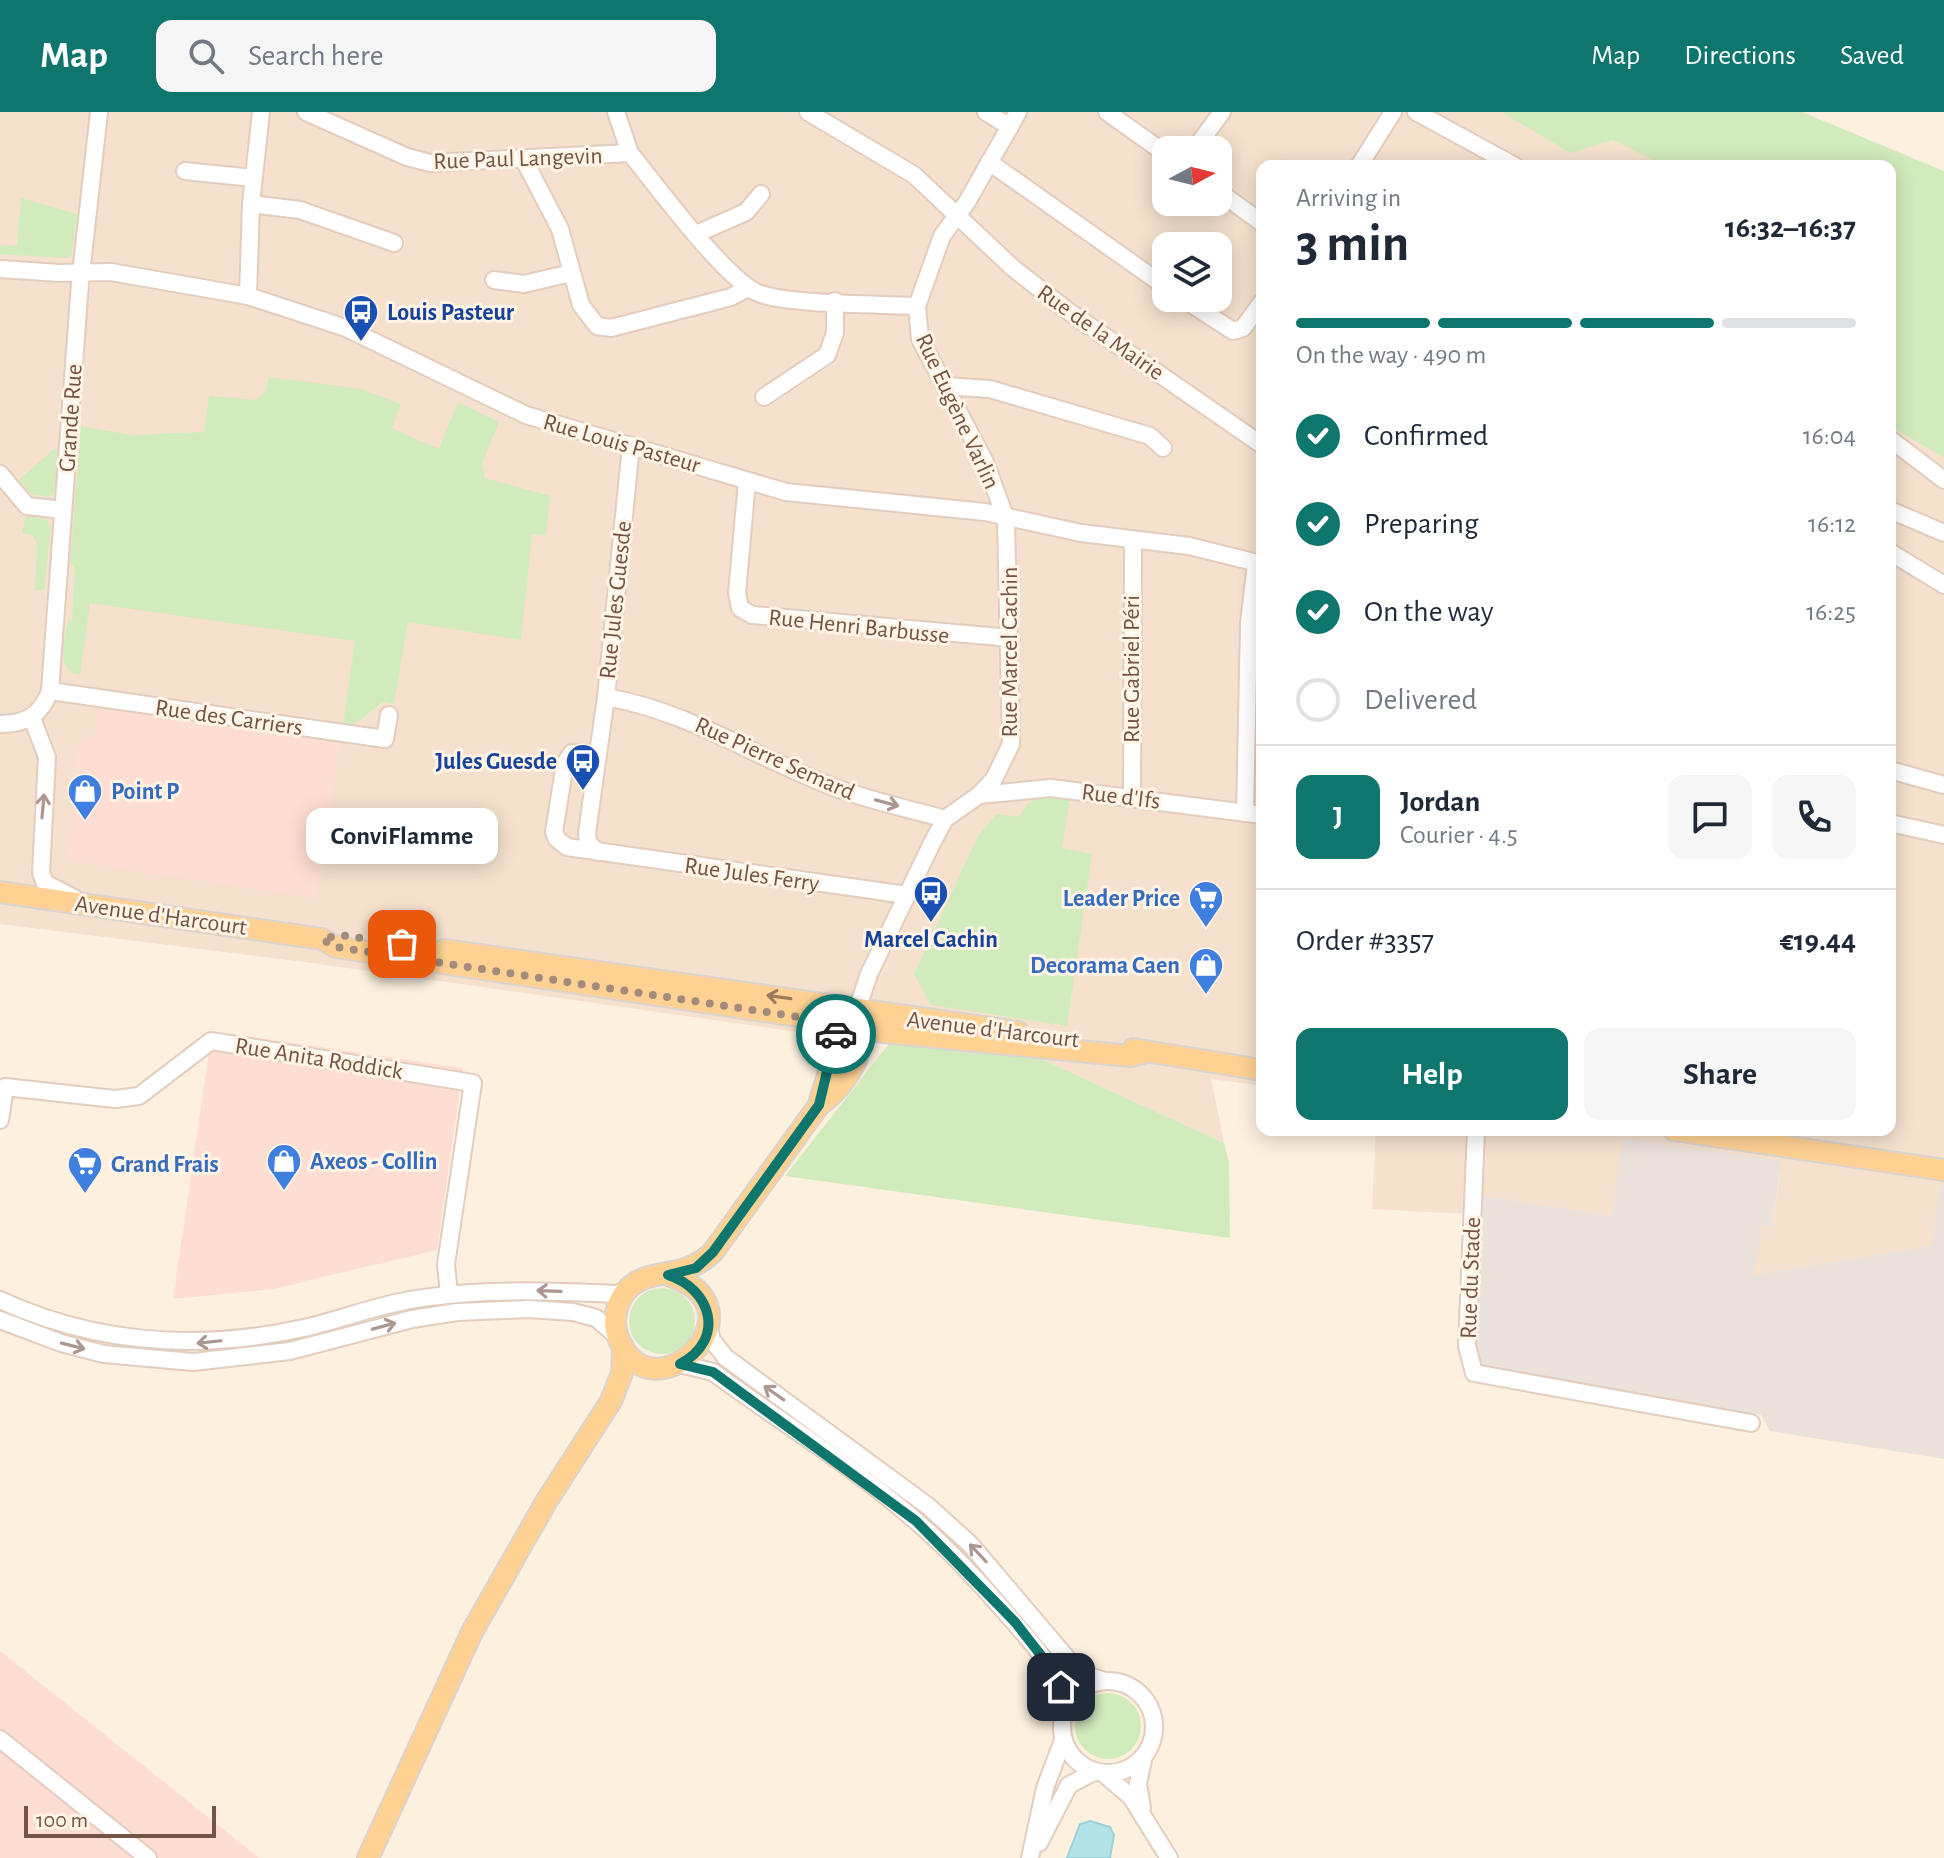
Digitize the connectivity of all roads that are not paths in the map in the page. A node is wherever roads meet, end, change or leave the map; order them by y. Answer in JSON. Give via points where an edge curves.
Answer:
{"nodes":[{"id":1,"x":99,"y":112,"type":"edge"},
{"id":2,"x":261,"y":112,"type":"edge"},
{"id":3,"x":306,"y":112,"type":"edge"},
{"id":4,"x":616,"y":112,"type":"edge"},
{"id":5,"x":808,"y":112,"type":"edge"},
{"id":6,"x":986,"y":112,"type":"edge"},
{"id":7,"x":1107,"y":112,"type":"edge"},
{"id":8,"x":1222,"y":112,"type":"edge"},
{"id":9,"x":1393,"y":112,"type":"edge"},
{"id":10,"x":1416,"y":112,"type":"edge"},
{"id":11,"x":1014,"y":120,"type":"edge"},
{"id":12,"x":1204,"y":136,"type":"edge"},
{"id":13,"x":1152,"y":144,"type":"edge"},
{"id":14,"x":630,"y":153,"type":"junction"},
{"id":15,"x":524,"y":160,"type":"junction"},
{"id":16,"x":1363,"y":160,"type":"edge"},
{"id":17,"x":1504,"y":160,"type":"edge"},
{"id":18,"x":989,"y":162,"type":"junction"},
{"id":19,"x":185,"y":171,"type":"dead end"},
{"id":20,"x":253,"y":178,"type":"junction"},
{"id":21,"x":761,"y":194,"type":"dead end"},
{"id":22,"x":1232,"y":201,"type":"edge"},
{"id":23,"x":251,"y":204,"type":"junction"},
{"id":24,"x":957,"y":216,"type":"junction"},
{"id":25,"x":1256,"y":219,"type":"edge"},
{"id":26,"x":696,"y":234,"type":"junction"},
{"id":27,"x":394,"y":243,"type":"dead end"},
{"id":28,"x":0,"y":269,"type":"edge"},
{"id":29,"x":81,"y":272,"type":"junction"},
{"id":30,"x":571,"y":273,"type":"junction"},
{"id":31,"x":1152,"y":277,"type":"edge"},
{"id":32,"x":494,"y":280,"type":"dead end"},
{"id":33,"x":748,"y":288,"type":"junction"},
{"id":34,"x":248,"y":296,"type":"junction"},
{"id":35,"x":835,"y":301,"type":"junction"},
{"id":36,"x":917,"y":306,"type":"junction"},
{"id":37,"x":1256,"y":310,"type":"edge"},
{"id":38,"x":1204,"y":312,"type":"edge"},
{"id":39,"x":945,"y":386,"type":"junction"},
{"id":40,"x":764,"y":397,"type":"dead end"},
{"id":41,"x":1256,"y":440,"type":"edge"},
{"id":42,"x":1896,"y":444,"type":"edge"},
{"id":43,"x":631,"y":445,"type":"junction"},
{"id":44,"x":1163,"y":448,"type":"dead end"},
{"id":45,"x":0,"y":474,"type":"edge"},
{"id":46,"x":1944,"y":480,"type":"edge"},
{"id":47,"x":747,"y":481,"type":"junction"},
{"id":48,"x":63,"y":510,"type":"junction"},
{"id":49,"x":1896,"y":513,"type":"edge"},
{"id":50,"x":1006,"y":519,"type":"junction"},
{"id":51,"x":1944,"y":533,"type":"edge"},
{"id":52,"x":1133,"y":541,"type":"junction"},
{"id":53,"x":1896,"y":556,"type":"edge"},
{"id":54,"x":1256,"y":563,"type":"edge"},
{"id":55,"x":1256,"y":582,"type":"edge"},
{"id":56,"x":1944,"y":585,"type":"edge"},
{"id":57,"x":1011,"y":638,"type":"junction"},
{"id":58,"x":50,"y":691,"type":"junction"},
{"id":59,"x":606,"y":697,"type":"junction"},
{"id":60,"x":389,"y":715,"type":"dead end"},
{"id":61,"x":32,"y":718,"type":"junction"},
{"id":62,"x":0,"y":724,"type":"edge"},
{"id":63,"x":598,"y":754,"type":"junction"},
{"id":64,"x":1896,"y":772,"type":"edge"},
{"id":65,"x":1944,"y":785,"type":"edge"},
{"id":66,"x":979,"y":795,"type":"junction"},
{"id":67,"x":1132,"y":796,"type":"junction"},
{"id":68,"x":1253,"y":814,"type":"edge"},
{"id":69,"x":945,"y":819,"type":"junction"},
{"id":70,"x":1896,"y":824,"type":"edge"},
{"id":71,"x":1944,"y":835,"type":"edge"},
{"id":72,"x":598,"y":852,"type":"junction"},
{"id":73,"x":0,"y":892,"type":"edge"},
{"id":74,"x":907,"y":895,"type":"junction"},
{"id":75,"x":93,"y":905,"type":"junction"},
{"id":76,"x":322,"y":939,"type":"junction"},
{"id":77,"x":854,"y":1018,"type":"junction"},
{"id":78,"x":1256,"y":1069,"type":"edge"},
{"id":79,"x":0,"y":1120,"type":"edge"},
{"id":80,"x":1476,"y":1136,"type":"edge"},
{"id":81,"x":1714,"y":1136,"type":"edge"},
{"id":82,"x":1944,"y":1170,"type":"edge"},
{"id":83,"x":713,"y":1252,"type":"junction"},
{"id":84,"x":668,"y":1275,"type":"junction"},
{"id":85,"x":626,"y":1291,"type":"junction"},
{"id":86,"x":449,"y":1294,"type":"junction"},
{"id":87,"x":702,"y":1297,"type":"junction"},
{"id":88,"x":0,"y":1300,"type":"edge"},
{"id":89,"x":0,"y":1320,"type":"edge"},
{"id":90,"x":708,"y":1326,"type":"junction"},
{"id":91,"x":620,"y":1342,"type":"junction"},
{"id":92,"x":671,"y":1366,"type":"junction"},
{"id":93,"x":611,"y":1401,"type":"junction"},
{"id":94,"x":1751,"y":1423,"type":"dead end"},
{"id":95,"x":1105,"y":1681,"type":"junction"},
{"id":96,"x":1064,"y":1711,"type":"junction"},
{"id":97,"x":0,"y":1739,"type":"edge"},
{"id":98,"x":1063,"y":1740,"type":"junction"},
{"id":99,"x":1144,"y":1756,"type":"junction"},
{"id":100,"x":1099,"y":1773,"type":"junction"},
{"id":101,"x":1145,"y":1817,"type":"junction"},
{"id":102,"x":148,"y":1858,"type":"edge"},
{"id":103,"x":368,"y":1858,"type":"edge"},
{"id":104,"x":1030,"y":1858,"type":"edge"},
{"id":105,"x":1169,"y":1858,"type":"edge"}],
"edges":[{"from":1,"to":29,"type":"street","name":"Grande Rue"},
{"from":2,"to":20,"type":"street"},
{"from":3,"to":15,"type":"street","name":"Rue Paul Langevin","via":[[418,161]]},
{"from":4,"to":14,"type":"street"},
{"from":5,"to":24,"type":"street","name":"Rue de la Mairie","via":[[914,175]]},
{"from":6,"to":11,"type":"street"},
{"from":7,"to":13,"type":"street"},
{"from":8,"to":12,"type":"street"},
{"from":9,"to":16,"type":"street"},
{"from":10,"to":17,"type":"street"},
{"from":11,"to":18,"type":"street","name":"Rue Eugène Varlin"},
{"from":14,"to":15,"type":"street","name":"Rue Paul Langevin"},
{"from":14,"to":26,"type":"street","name":"Rue Paul Langevin"},
{"from":15,"to":30,"type":"street","via":[[560,229]]},
{"from":18,"to":24,"type":"street","name":"Rue Eugène Varlin"},
{"from":18,"to":31,"type":"street"},
{"from":19,"to":20,"type":"street"},
{"from":20,"to":23,"type":"street"},
{"from":21,"to":26,"type":"street","via":[[746,212]]},
{"from":22,"to":25,"type":"street"},
{"from":23,"to":27,"type":"street","via":[[300,210]]},
{"from":23,"to":34,"type":"street"},
{"from":24,"to":36,"type":"street","name":"Rue Eugène Varlin","via":[[942,236]]},
{"from":24,"to":41,"type":"street","name":"Rue de la Mairie","via":[[1068,311]]},
{"from":26,"to":33,"type":"street","name":"Rue Paul Langevin"},
{"from":28,"to":29,"type":"street","name":"Rue Louis Pasteur"},
{"from":29,"to":34,"type":"street","name":"Rue Louis Pasteur","via":[[111,272]]},
{"from":29,"to":48,"type":"street","name":"Grande Rue"},
{"from":30,"to":32,"type":"street","via":[[524,284]]},
{"from":30,"to":33,"type":"street","via":[[586,316],[604,329],[731,297]]},
{"from":33,"to":35,"type":"street","via":[[773,297]]},
{"from":34,"to":43,"type":"street","name":"Rue Louis Pasteur","via":[[346,328],[526,415]]},
{"from":35,"to":36,"type":"street"},
{"from":35,"to":40,"type":"street","via":[[835,333],[827,355]]},
{"from":36,"to":39,"type":"street","name":"Rue Eugène Varlin","via":[[920,339]]},
{"from":37,"to":38,"type":"street","via":[[1243,328],[1233,331]]},
{"from":39,"to":44,"type":"street","via":[[990,389],[1150,436]]},
{"from":39,"to":50,"type":"street","name":"Rue Eugène Varlin","via":[[985,462]]},
{"from":42,"to":46,"type":"street"},
{"from":43,"to":47,"type":"street","name":"Rue Louis Pasteur"},
{"from":43,"to":59,"type":"street","name":"Rue Jules Guesde"},
{"from":45,"to":48,"type":"street","via":[[27,506]]},
{"from":47,"to":50,"type":"street","name":"Rue Louis Pasteur","via":[[786,492],[985,512]]},
{"from":47,"to":57,"type":"street","name":"Rue Henri Barbusse","via":[[740,608],[752,615]]},
{"from":48,"to":58,"type":"street","name":"Grande Rue"},
{"from":49,"to":51,"type":"street"},
{"from":50,"to":52,"type":"street","name":"Rue Louis Pasteur"},
{"from":50,"to":57,"type":"street","name":"Rue Marcel Cachin"},
{"from":52,"to":54,"type":"street","name":"Rue Louis Pasteur","via":[[1189,546]]},
{"from":52,"to":67,"type":"street","name":"Rue Gabriel Péri"},
{"from":53,"to":56,"type":"street"},
{"from":55,"to":68,"type":"street","via":[[1249,623]]},
{"from":57,"to":66,"type":"street","name":"Rue Marcel Cachin","via":[[1011,744]]},
{"from":58,"to":60,"type":"street","name":"Rue des Carriers","via":[[385,739]]},
{"from":58,"to":61,"type":"street","name":"Grande Rue"},
{"from":59,"to":63,"type":"street","name":"Rue Jules Guesde"},
{"from":59,"to":69,"type":"street","name":"Rue Pierre Semard","one_way":true,"via":[[697,723],[860,796]]},
{"from":61,"to":62,"type":"street"},
{"from":75,"to":61,"type":"street","one_way":true,"via":[[45,883],[39,862],[47,749]]},
{"from":63,"to":72,"type":"street","name":"Rue Jules Guesde","via":[[587,833],[588,843]]},
{"from":63,"to":72,"type":"street","via":[[568,757],[554,832],[567,847]]},
{"from":64,"to":65,"type":"street"},
{"from":66,"to":67,"type":"street","name":"Rue d'Ifs","via":[[1051,788]]},
{"from":66,"to":69,"type":"street","name":"Rue Marcel Cachin"},
{"from":67,"to":68,"type":"street","name":"Rue d'Ifs"},
{"from":69,"to":74,"type":"street","name":"Rue Marcel Cachin"},
{"from":70,"to":71,"type":"street"},
{"from":72,"to":74,"type":"street","name":"Rue Jules Ferry"},
{"from":73,"to":75,"type":"main road","name":"Avenue d'Harcourt"},
{"from":74,"to":77,"type":"street","name":"Rue Marcel Cachin"},
{"from":75,"to":76,"type":"main road","name":"Avenue d'Harcourt"},
{"from":76,"to":77,"type":"main road","name":"Avenue d'Harcourt","via":[[336,947],[710,1005]]},
{"from":77,"to":76,"type":"main road","name":"Avenue d'Harcourt","one_way":true,"via":[[806,1001],[340,935]]},
{"from":77,"to":78,"type":"main road","name":"Avenue d'Harcourt","via":[[898,1034],[1142,1053]]},
{"from":77,"to":83,"type":"main road","via":[[833,1037],[819,1105]]},
{"from":79,"to":86,"type":"street","name":"Rue Anita Roddick","via":[[5,1087],[115,1099],[139,1096],[211,1041],[473,1083],[446,1264]]},
{"from":80,"to":94,"type":"street","name":"Rue du Stade","via":[[1467,1346],[1472,1371],[1492,1379]]},
{"from":81,"to":82,"type":"main road"},
{"from":83,"to":84,"type":"main road","via":[[696,1268]]},
{"from":83,"to":87,"type":"main road"},
{"from":84,"to":85,"type":"main road","via":[[647,1277]]},
{"from":84,"to":87,"type":"main road"},
{"from":85,"to":86,"type":"street","one_way":true},
{"from":85,"to":91,"type":"main road","via":[[616,1312]]},
{"from":86,"to":88,"type":"street","one_way":true,"via":[[371,1308],[287,1332],[192,1344],[107,1336]]},
{"from":87,"to":90,"type":"main road"},
{"from":89,"to":91,"type":"street","one_way":true,"via":[[104,1354],[178,1362],[275,1353],[457,1312],[573,1312],[596,1318]]},
{"from":90,"to":92,"type":"main road","via":[[700,1348]]},
{"from":95,"to":90,"type":"street","one_way":true,"via":[[1071,1663],[971,1545],[928,1506],[725,1357]]},
{"from":91,"to":92,"type":"main road","via":[[642,1364]]},
{"from":91,"to":93,"type":"main road","via":[[622,1373]]},
{"from":92,"to":93,"type":"main road","via":[[643,1372]]},
{"from":92,"to":96,"type":"street","via":[[713,1372],[921,1526],[978,1582],[1047,1663],[1061,1687]]},
{"from":93,"to":103,"type":"main road","via":[[472,1632]]},
{"from":95,"to":96,"type":"street","via":[[1083,1688]]},
{"from":95,"to":99,"type":"street","via":[[1128,1685],[1149,1706],[1154,1731]]},
{"from":96,"to":98,"type":"street"},
{"from":97,"to":102,"type":"street"},
{"from":98,"to":100,"type":"street","via":[[1078,1763]]},
{"from":98,"to":104,"type":"street","via":[[1045,1788]]},
{"from":99,"to":100,"type":"street","via":[[1130,1768]]},
{"from":99,"to":101,"type":"street","via":[[1138,1784]]},
{"from":100,"to":101,"type":"street","via":[[1119,1783]]},
{"from":100,"to":104,"type":"street","via":[[1069,1785]]},
{"from":101,"to":105,"type":"street"}]}
